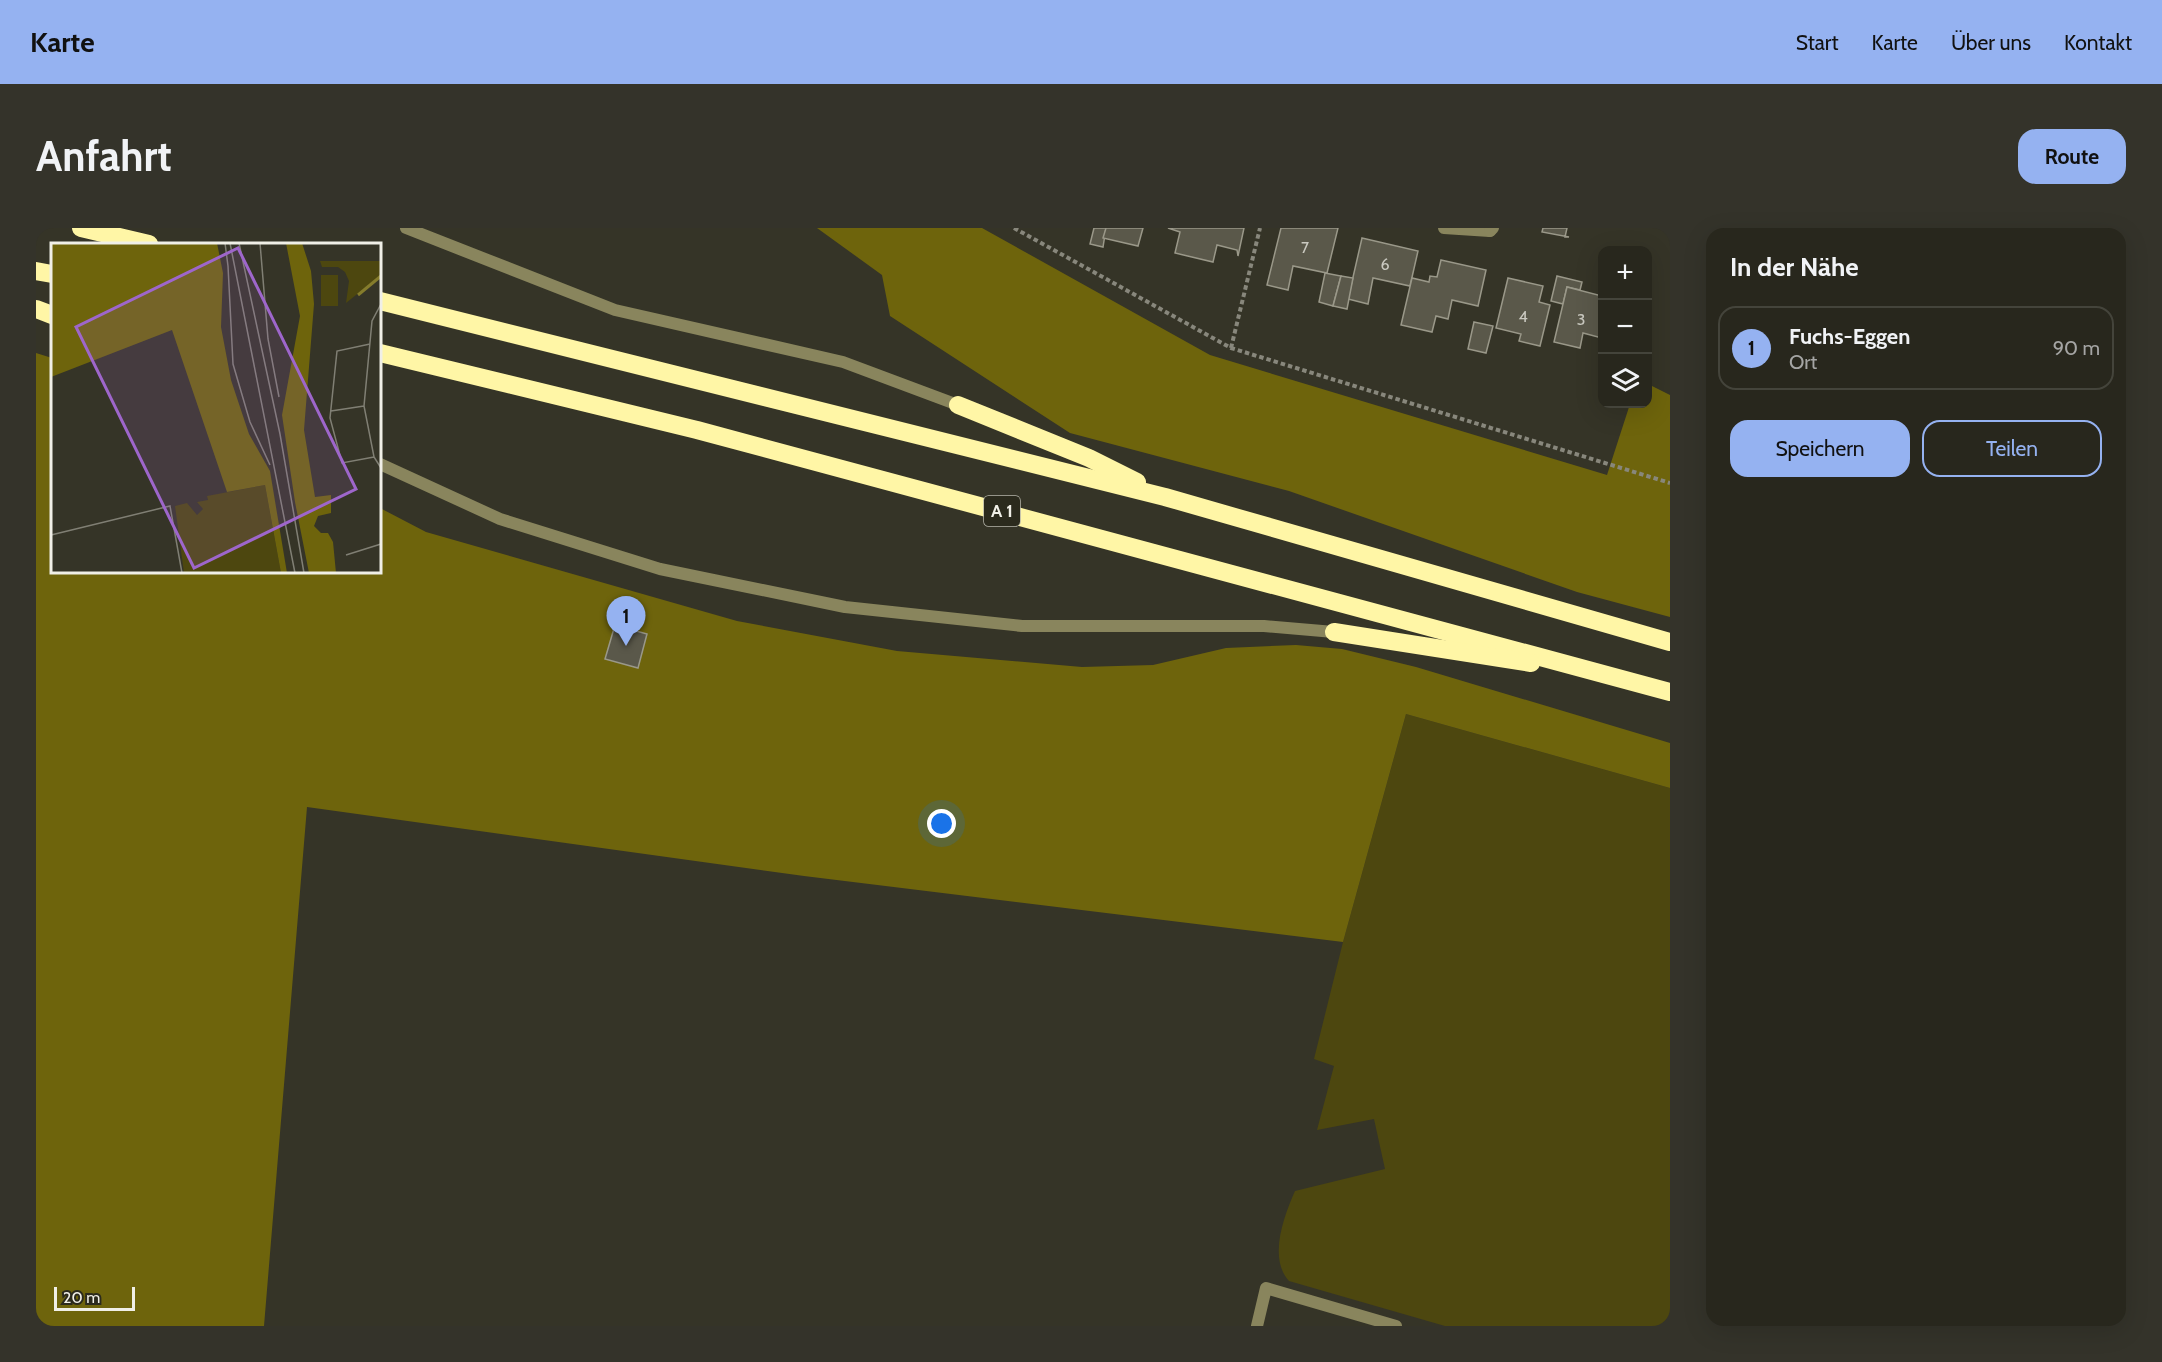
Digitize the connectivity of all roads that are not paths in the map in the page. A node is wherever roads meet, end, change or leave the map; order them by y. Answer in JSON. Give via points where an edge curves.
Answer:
{"nodes":[{"id":1,"x":81,"y":228,"type":"edge"},
{"id":2,"x":406,"y":228,"type":"edge"},
{"id":3,"x":1444,"y":228,"type":"edge"},
{"id":4,"x":1492,"y":230,"type":"edge"},
{"id":5,"x":145,"y":243,"type":"edge"},
{"id":6,"x":36,"y":271,"type":"edge"},
{"id":7,"x":51,"y":274,"type":"edge"},
{"id":8,"x":381,"y":301,"type":"edge"},
{"id":9,"x":36,"y":309,"type":"edge"},
{"id":10,"x":51,"y":315,"type":"edge"},
{"id":11,"x":381,"y":353,"type":"edge"},
{"id":12,"x":958,"y":405,"type":"joint"},
{"id":13,"x":381,"y":464,"type":"edge"},
{"id":14,"x":1165,"y":497,"type":"junction"},
{"id":15,"x":1334,"y":632,"type":"joint"},
{"id":16,"x":1670,"y":642,"type":"edge"},
{"id":17,"x":1623,"y":678,"type":"junction"},
{"id":18,"x":1670,"y":692,"type":"edge"},
{"id":19,"x":1257,"y":1326,"type":"edge"},
{"id":20,"x":1396,"y":1326,"type":"edge"}],
"edges":[{"from":1,"to":5,"type":"highway"},
{"from":2,"to":12,"type":"street","via":[[615,310],[843,362]]},
{"from":3,"to":4,"type":"street"},
{"from":6,"to":7,"type":"highway"},
{"from":8,"to":14,"type":"highway"},
{"from":9,"to":10,"type":"highway"},
{"from":11,"to":17,"type":"highway","number":"A 1","via":[[697,430]]},
{"from":12,"to":14,"type":"highway","via":[[1089,458]]},
{"from":13,"to":15,"type":"street","via":[[500,519],[648,565],[844,607],[1022,626],[1264,626]]},
{"from":14,"to":16,"type":"highway"},
{"from":15,"to":17,"type":"highway"},
{"from":17,"to":18,"type":"highway","number":"A 1"},
{"from":19,"to":20,"type":"street","via":[[1266,1288]]}]}
